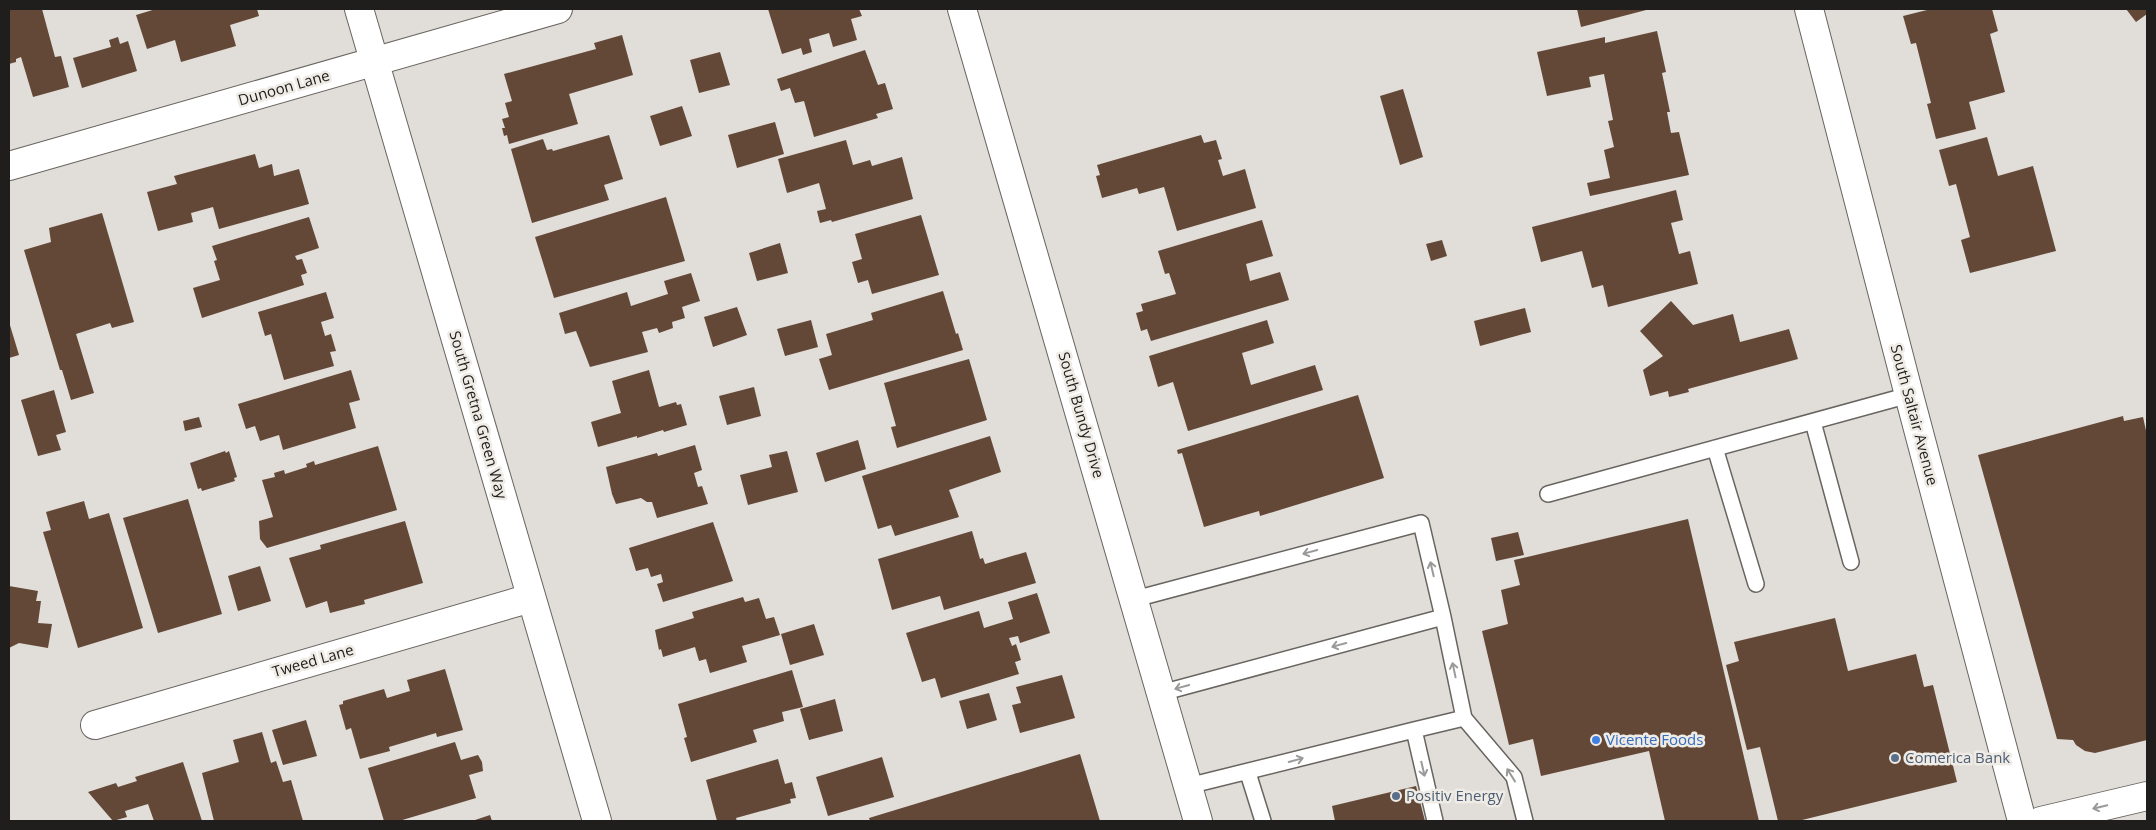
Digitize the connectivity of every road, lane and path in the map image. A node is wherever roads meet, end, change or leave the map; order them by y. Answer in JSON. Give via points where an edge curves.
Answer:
{"nodes":[{"id":1,"x":359,"y":9,"type":"edge"},
{"id":2,"x":558,"y":9,"type":"edge"},
{"id":3,"x":962,"y":9,"type":"edge"},
{"id":4,"x":1809,"y":9,"type":"edge"},
{"id":5,"x":376,"y":62,"type":"junction"},
{"id":6,"x":9,"y":166,"type":"edge"},
{"id":7,"x":1908,"y":395,"type":"junction"},
{"id":8,"x":1813,"y":422,"type":"junction"},
{"id":9,"x":1715,"y":448,"type":"junction"},
{"id":10,"x":1548,"y":494,"type":"dead end"},
{"id":11,"x":1851,"y":562,"type":"dead end"},
{"id":12,"x":1756,"y":584,"type":"dead end"},
{"id":13,"x":531,"y":598,"type":"junction"},
{"id":14,"x":1135,"y":600,"type":"junction"},
{"id":15,"x":1443,"y":617,"type":"junction"},
{"id":16,"x":1161,"y":693,"type":"junction"},
{"id":17,"x":1464,"y":718,"type":"junction"},
{"id":18,"x":95,"y":725,"type":"dead end"},
{"id":19,"x":1414,"y":730,"type":"junction"},
{"id":20,"x":1248,"y":773,"type":"junction"},
{"id":21,"x":1188,"y":786,"type":"junction"},
{"id":22,"x":2147,"y":796,"type":"edge"},
{"id":23,"x":597,"y":821,"type":"edge"},
{"id":24,"x":1198,"y":821,"type":"edge"},
{"id":25,"x":1262,"y":821,"type":"edge"},
{"id":26,"x":1435,"y":821,"type":"edge"},
{"id":27,"x":1525,"y":821,"type":"edge"},
{"id":28,"x":2022,"y":821,"type":"edge"},
{"id":29,"x":2041,"y":821,"type":"edge"}],
"edges":[{"from":1,"to":5,"type":"street","name":"South Gretna Green Way"},
{"from":2,"to":5,"type":"street","name":"Dunoon Lane"},
{"from":3,"to":14,"type":"street","name":"South Bundy Drive"},
{"from":4,"to":7,"type":"street","name":"South Saltair Avenue"},
{"from":5,"to":6,"type":"street","name":"Dunoon Lane"},
{"from":5,"to":13,"type":"street","name":"South Gretna Green Way"},
{"from":7,"to":8,"type":"lane"},
{"from":7,"to":28,"type":"street","name":"South Saltair Avenue"},
{"from":8,"to":9,"type":"lane"},
{"from":8,"to":11,"type":"lane"},
{"from":9,"to":10,"type":"lane"},
{"from":9,"to":12,"type":"lane"},
{"from":13,"to":18,"type":"street","name":"Tweed Lane"},
{"from":13,"to":23,"type":"street","name":"South Gretna Green Way"},
{"from":15,"to":14,"type":"lane","one_way":true,"via":[[1421,523]]},
{"from":14,"to":16,"type":"street","name":"South Bundy Drive"},
{"from":15,"to":16,"type":"lane","one_way":true},
{"from":17,"to":15,"type":"lane","one_way":true},
{"from":16,"to":21,"type":"street","name":"South Bundy Drive"},
{"from":17,"to":19,"type":"lane"},
{"from":27,"to":17,"type":"lane","one_way":true,"via":[[1514,777]]},
{"from":20,"to":19,"type":"lane","one_way":true},
{"from":19,"to":26,"type":"lane","one_way":true},
{"from":20,"to":21,"type":"lane"},
{"from":20,"to":25,"type":"lane"},
{"from":21,"to":24,"type":"street","name":"South Bundy Drive"},
{"from":22,"to":29,"type":"street","one_way":true}]}
